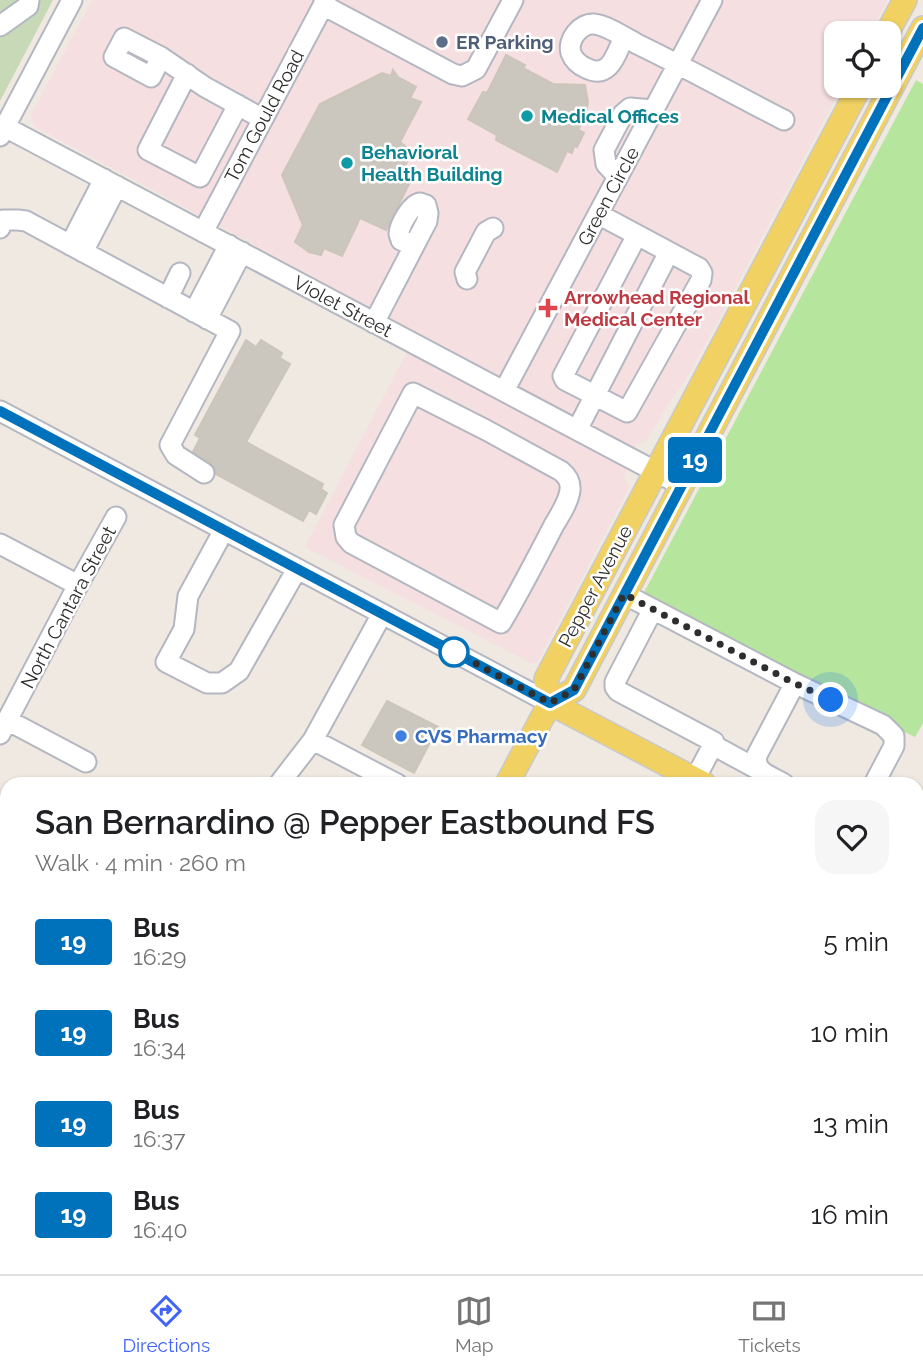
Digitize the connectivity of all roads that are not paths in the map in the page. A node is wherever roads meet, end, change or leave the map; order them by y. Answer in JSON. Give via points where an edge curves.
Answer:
{"nodes":[{"id":1,"x":72,"y":0,"type":"edge"},
{"id":2,"x":513,"y":0,"type":"edge"},
{"id":3,"x":712,"y":0,"type":"edge"},
{"id":4,"x":905,"y":0,"type":"edge"},
{"id":5,"x":29,"y":3,"type":"edge"},
{"id":6,"x":324,"y":3,"type":"edge"},
{"id":7,"x":894,"y":21,"type":"edge"},
{"id":8,"x":0,"y":26,"type":"edge"},
{"id":9,"x":923,"y":28,"type":"edge"},
{"id":10,"x":624,"y":37,"type":"dead end"},
{"id":11,"x":917,"y":53,"type":"edge"},
{"id":12,"x":161,"y":57,"type":"dead end"},
{"id":13,"x":678,"y":64,"type":"junction"},
{"id":14,"x":187,"y":74,"type":"junction"},
{"id":15,"x":853,"y":98,"type":"edge"},
{"id":16,"x":238,"y":105,"type":"junction"},
{"id":17,"x":263,"y":119,"type":"junction"},
{"id":18,"x":784,"y":120,"type":"dead end"},
{"id":19,"x":3,"y":132,"type":"edge"},
{"id":20,"x":110,"y":183,"type":"junction"},
{"id":21,"x":600,"y":210,"type":"junction"},
{"id":22,"x":0,"y":228,"type":"edge"},
{"id":23,"x":203,"y":232,"type":"junction"},
{"id":24,"x":637,"y":235,"type":"junction"},
{"id":25,"x":414,"y":246,"type":"dead end"},
{"id":26,"x":77,"y":249,"type":"junction"},
{"id":27,"x":235,"y":249,"type":"junction"},
{"id":28,"x":669,"y":252,"type":"junction"},
{"id":29,"x":709,"y":263,"type":"dead end"},
{"id":30,"x":180,"y":273,"type":"dead end"},
{"id":31,"x":168,"y":298,"type":"junction"},
{"id":32,"x":200,"y":315,"type":"junction"},
{"id":33,"x":374,"y":323,"type":"junction"},
{"id":34,"x":504,"y":391,"type":"junction"},
{"id":35,"x":593,"y":395,"type":"junction"},
{"id":36,"x":0,"y":411,"type":"edge"},
{"id":37,"x":576,"y":430,"type":"junction"},
{"id":38,"x":655,"y":471,"type":"junction"},
{"id":39,"x":204,"y":473,"type":"dead end"},
{"id":40,"x":681,"y":485,"type":"junction"},
{"id":41,"x":116,"y":517,"type":"dead end"},
{"id":42,"x":224,"y":530,"type":"junction"},
{"id":43,"x":0,"y":544,"type":"edge"},
{"id":44,"x":297,"y":569,"type":"junction"},
{"id":45,"x":78,"y":585,"type":"junction"},
{"id":46,"x":431,"y":586,"type":"joint"},
{"id":47,"x":624,"y":594,"type":"junction"},
{"id":48,"x":653,"y":609,"type":"junction"},
{"id":49,"x":382,"y":614,"type":"junction"},
{"id":50,"x":792,"y":682,"type":"junction"},
{"id":51,"x":550,"y":703,"type":"junction"},
{"id":52,"x":4,"y":727,"type":"edge"},
{"id":53,"x":313,"y":740,"type":"junction"},
{"id":54,"x":713,"y":746,"type":"junction"},
{"id":55,"x":86,"y":762,"type":"dead end"},
{"id":56,"x":760,"y":770,"type":"junction"},
{"id":57,"x":284,"y":777,"type":"edge"},
{"id":58,"x":368,"y":777,"type":"edge"},
{"id":59,"x":511,"y":777,"type":"edge"},
{"id":60,"x":691,"y":777,"type":"edge"},
{"id":61,"x":702,"y":777,"type":"edge"},
{"id":62,"x":772,"y":777,"type":"edge"},
{"id":63,"x":878,"y":777,"type":"edge"}],
"edges":[{"from":1,"to":19,"type":"street"},
{"from":2,"to":6,"type":"street","via":[[476,69],[462,76]]},
{"from":3,"to":13,"type":"street","name":"Green Circle"},
{"from":4,"to":7,"type":"main road"},
{"from":5,"to":8,"type":"street"},
{"from":6,"to":17,"type":"street","name":"Tom Gould Road"},
{"from":9,"to":11,"type":"main road","name":"Pepper Avenue"},
{"from":10,"to":13,"type":"street"},
{"from":11,"to":40,"type":"main road","name":"Pepper Avenue"},
{"from":12,"to":14,"type":"street"},
{"from":13,"to":18,"type":"street"},
{"from":13,"to":21,"type":"street","name":"Green Circle"},
{"from":14,"to":16,"type":"street"},
{"from":14,"to":16,"type":"street","via":[[148,150],[200,177]]},
{"from":15,"to":38,"type":"main road","name":"Pepper Avenue"},
{"from":16,"to":17,"type":"street"},
{"from":17,"to":23,"type":"street","name":"Tom Gould Road"},
{"from":19,"to":20,"type":"street","name":"Violet Street"},
{"from":20,"to":23,"type":"street","name":"Violet Street"},
{"from":20,"to":26,"type":"street"},
{"from":21,"to":24,"type":"street"},
{"from":21,"to":29,"type":"street"},
{"from":21,"to":34,"type":"street","name":"Green Circle"},
{"from":22,"to":26,"type":"street","via":[[4,220],[26,221]]},
{"from":23,"to":27,"type":"street","name":"Violet Street"},
{"from":24,"to":28,"type":"street"},
{"from":24,"to":35,"type":"street","via":[[563,376]]},
{"from":25,"to":33,"type":"street"},
{"from":26,"to":31,"type":"street"},
{"from":27,"to":32,"type":"street"},
{"from":27,"to":33,"type":"street","name":"Violet Street"},
{"from":28,"to":35,"type":"street"},
{"from":28,"to":35,"type":"street","via":[[699,268],[701,280],[627,412]]},
{"from":30,"to":31,"type":"street"},
{"from":31,"to":32,"type":"street"},
{"from":32,"to":39,"type":"street","via":[[230,331],[170,445],[176,455]]},
{"from":33,"to":34,"type":"street","name":"Violet Street"},
{"from":34,"to":37,"type":"street","name":"Violet Street"},
{"from":35,"to":37,"type":"street"},
{"from":36,"to":42,"type":"street"},
{"from":37,"to":38,"type":"street","name":"Violet Street"},
{"from":38,"to":40,"type":"street","name":"Violet Street"},
{"from":38,"to":51,"type":"main road","name":"Pepper Avenue","via":[[546,679]]},
{"from":40,"to":47,"type":"main road","name":"Pepper Avenue"},
{"from":41,"to":45,"type":"street","name":"North Cantara Street"},
{"from":42,"to":44,"type":"street"},
{"from":42,"to":44,"type":"street","via":[[188,596],[184,629],[166,662],[207,683],[222,682],[239,671]]},
{"from":43,"to":45,"type":"street"},
{"from":44,"to":49,"type":"street"},
{"from":45,"to":52,"type":"street","name":"North Cantara Street"},
{"from":46,"to":46,"type":"street","via":[[501,623],[560,514],[570,483],[561,471],[413,393],[344,531],[351,543]]},
{"from":47,"to":48,"type":"street"},
{"from":47,"to":51,"type":"main road","name":"Pepper Avenue","via":[[574,690]]},
{"from":48,"to":50,"type":"street"},
{"from":48,"to":54,"type":"street","via":[[615,687],[714,741]]},
{"from":49,"to":51,"type":"street"},
{"from":49,"to":53,"type":"street"},
{"from":50,"to":56,"type":"street","via":[[757,755]]},
{"from":50,"to":63,"type":"street","via":[[883,725],[894,736],[894,746]]},
{"from":51,"to":59,"type":"main road","name":"Pepper Avenue"},
{"from":51,"to":60,"type":"main road"},
{"from":52,"to":55,"type":"street"},
{"from":53,"to":57,"type":"street"},
{"from":53,"to":58,"type":"street"},
{"from":54,"to":56,"type":"street"},
{"from":54,"to":61,"type":"street"},
{"from":56,"to":62,"type":"street"}]}
